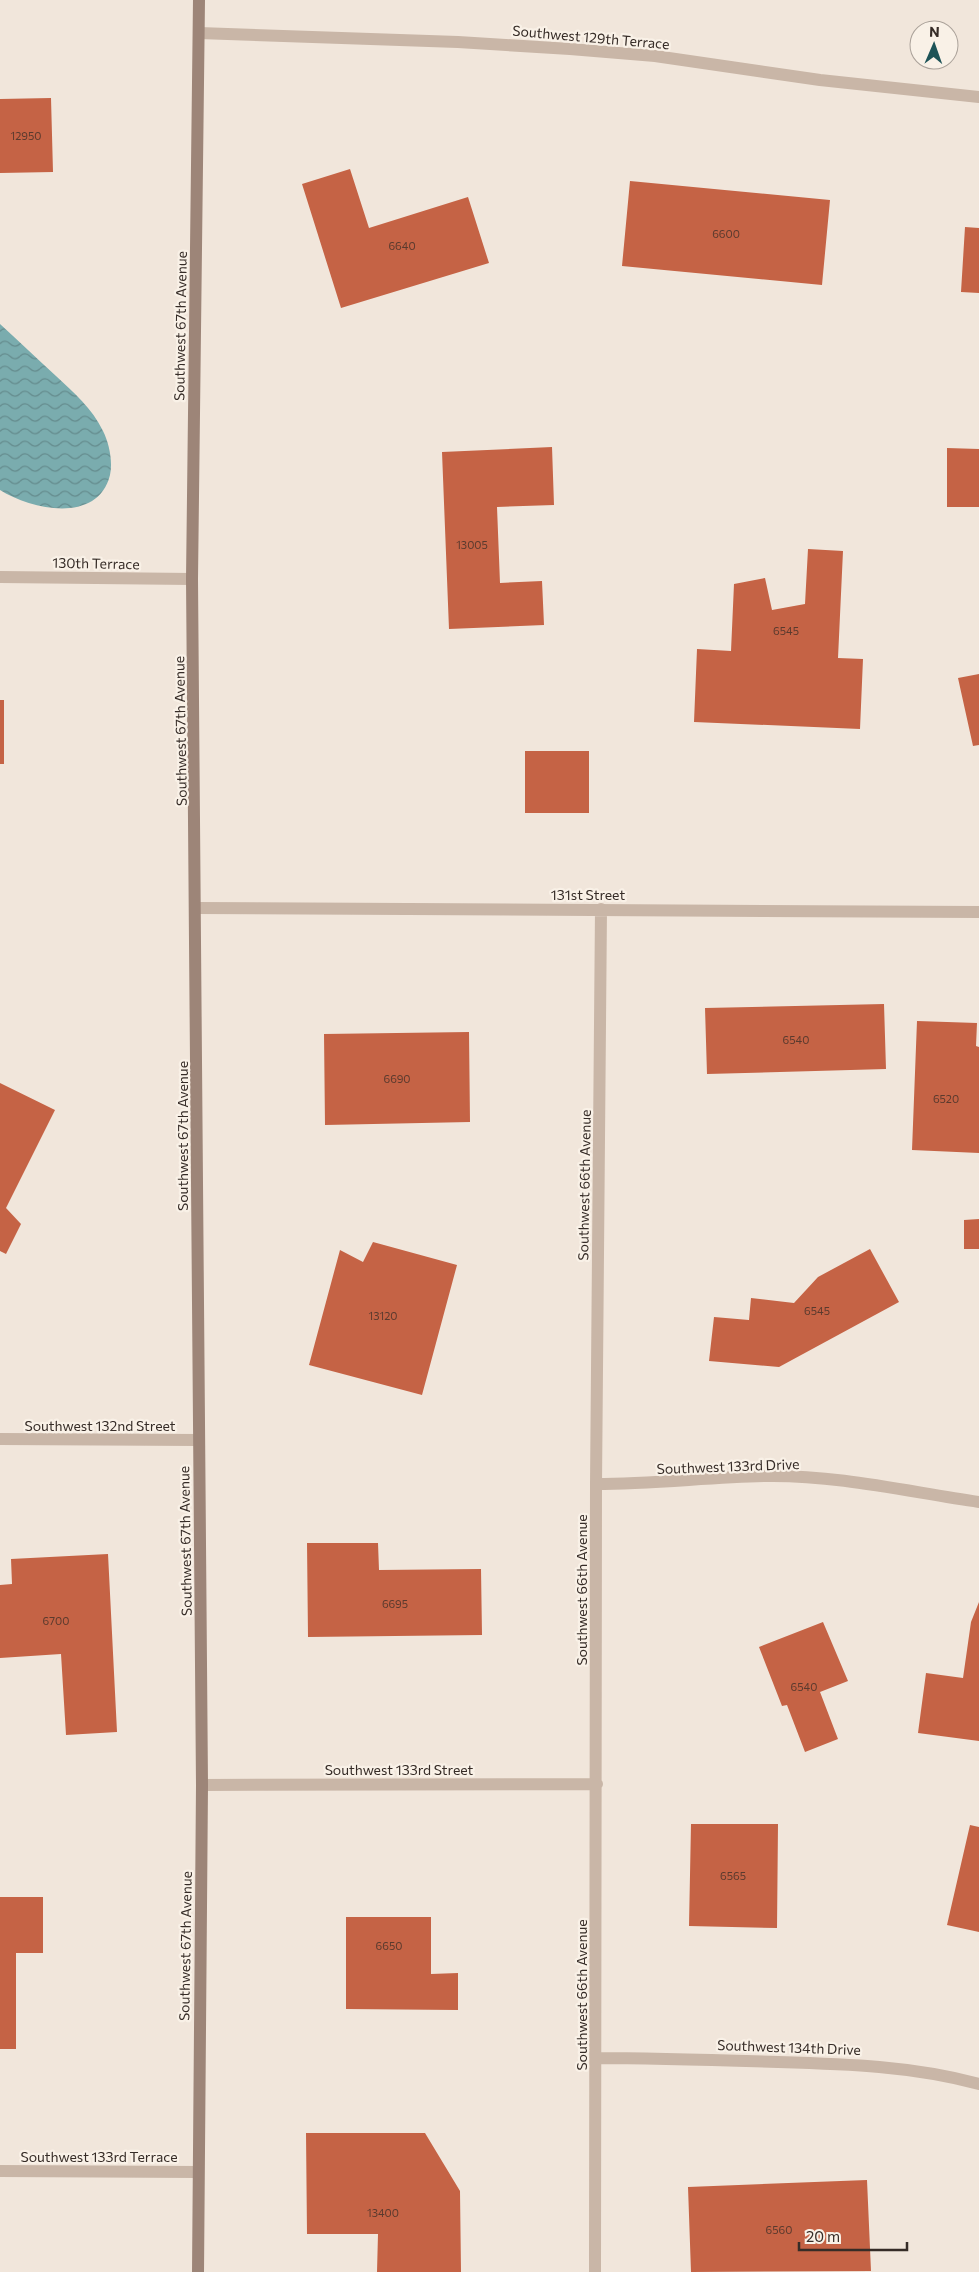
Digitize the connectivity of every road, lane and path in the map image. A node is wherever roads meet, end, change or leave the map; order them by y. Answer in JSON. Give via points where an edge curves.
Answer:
{"nodes":[{"id":1,"x":199,"y":0,"type":"edge"},
{"id":2,"x":198,"y":33,"type":"junction"},
{"id":3,"x":979,"y":97,"type":"edge"},
{"id":4,"x":0,"y":577,"type":"edge"},
{"id":5,"x":192,"y":579,"type":"junction"},
{"id":6,"x":196,"y":908,"type":"junction"},
{"id":7,"x":601,"y":909,"type":"junction"},
{"id":8,"x":979,"y":912,"type":"edge"},
{"id":9,"x":0,"y":1440,"type":"edge"},
{"id":10,"x":199,"y":1440,"type":"junction"},
{"id":11,"x":596,"y":1484,"type":"junction"},
{"id":12,"x":979,"y":1502,"type":"edge"},
{"id":13,"x":597,"y":1784,"type":"junction"},
{"id":14,"x":202,"y":1785,"type":"junction"},
{"id":15,"x":595,"y":2058,"type":"junction"},
{"id":16,"x":979,"y":2084,"type":"edge"},
{"id":17,"x":0,"y":2171,"type":"edge"},
{"id":18,"x":198,"y":2172,"type":"junction"},
{"id":19,"x":198,"y":2272,"type":"edge"},
{"id":20,"x":595,"y":2272,"type":"edge"}],
"edges":[{"from":1,"to":2,"type":"main road","name":"Southwest 67th Avenue"},
{"from":2,"to":3,"type":"street","name":"Southwest 129th Terrace","via":[[570,49],[655,56],[820,80]]},
{"from":2,"to":5,"type":"main road","name":"Southwest 67th Avenue"},
{"from":4,"to":5,"type":"street","name":"130th Terrace"},
{"from":5,"to":6,"type":"main road","name":"Southwest 67th Avenue"},
{"from":6,"to":7,"type":"street","name":"131st Street"},
{"from":6,"to":10,"type":"main road","name":"Southwest 67th Avenue"},
{"from":7,"to":8,"type":"street","name":"131st Street"},
{"from":7,"to":11,"type":"street","name":"Southwest 66th Avenue"},
{"from":9,"to":10,"type":"street","name":"Southwest 132nd Street"},
{"from":10,"to":14,"type":"main road","name":"Southwest 67th Avenue"},
{"from":11,"to":12,"type":"street","name":"Southwest 133rd Drive","via":[[768,1476],[814,1478]]},
{"from":11,"to":13,"type":"street","name":"Southwest 66th Avenue"},
{"from":13,"to":14,"type":"street","name":"Southwest 133rd Street"},
{"from":13,"to":15,"type":"street","name":"Southwest 66th Avenue"},
{"from":14,"to":18,"type":"main road","name":"Southwest 67th Avenue"},
{"from":15,"to":16,"type":"street","name":"Southwest 134th Drive","via":[[895,2067]]},
{"from":15,"to":20,"type":"street","name":"Southwest 66th Avenue"},
{"from":17,"to":18,"type":"street","name":"Southwest 133rd Terrace"},
{"from":18,"to":19,"type":"main road","name":"Southwest 67th Avenue"}]}
